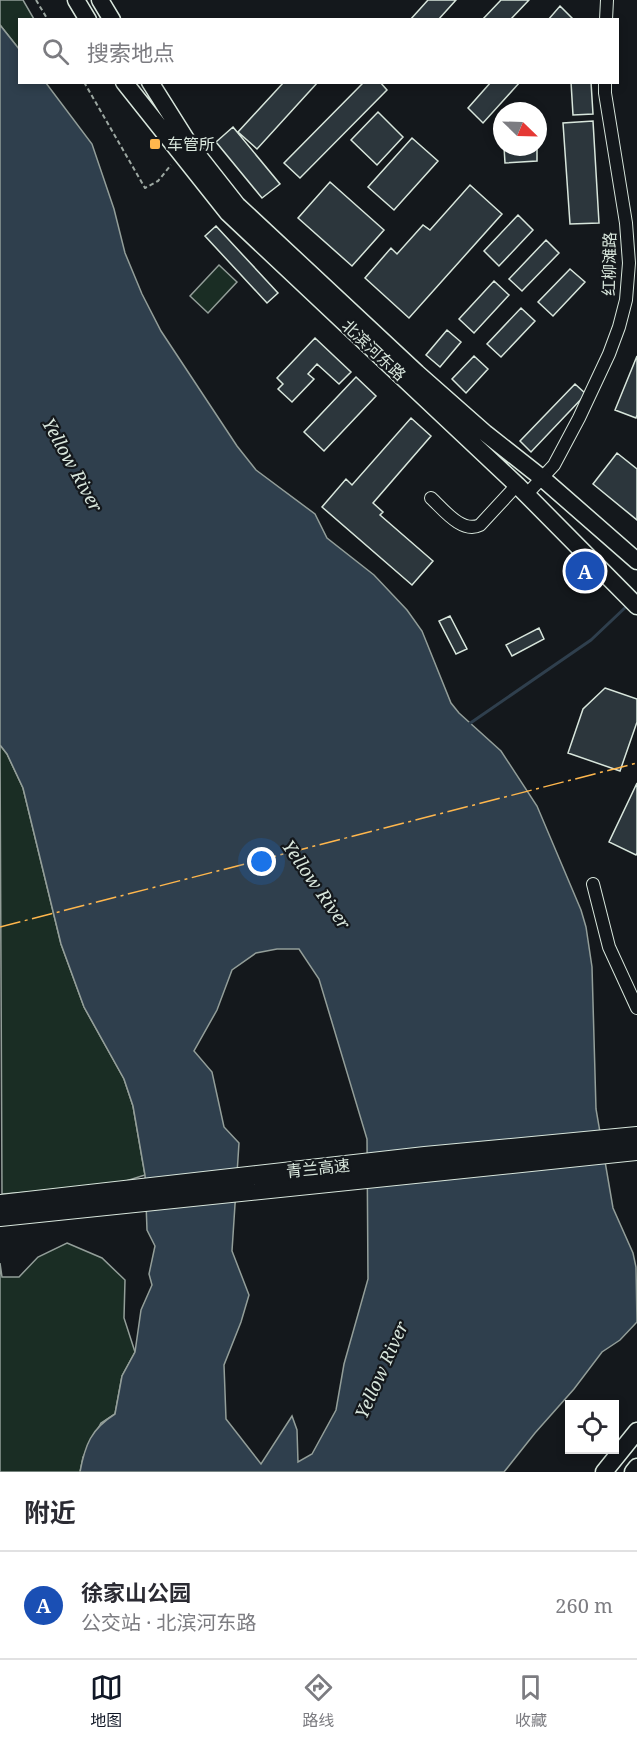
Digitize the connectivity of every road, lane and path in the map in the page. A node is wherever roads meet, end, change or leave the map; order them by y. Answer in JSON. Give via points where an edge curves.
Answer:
{"nodes":[{"id":1,"x":36,"y":0,"type":"edge"},
{"id":2,"x":76,"y":0,"type":"edge"},
{"id":3,"x":100,"y":0,"type":"edge"},
{"id":4,"x":607,"y":0,"type":"edge"},
{"id":5,"x":47,"y":18,"type":"edge"},
{"id":6,"x":87,"y":18,"type":"edge"},
{"id":7,"x":111,"y":18,"type":"edge"},
{"id":8,"x":606,"y":18,"type":"edge"},
{"id":9,"x":85,"y":84,"type":"edge"},
{"id":10,"x":126,"y":84,"type":"edge"},
{"id":11,"x":151,"y":84,"type":"edge"},
{"id":12,"x":605,"y":84,"type":"edge"},
{"id":13,"x":181,"y":154,"type":"junction"},
{"id":14,"x":542,"y":478,"type":"junction"},
{"id":15,"x":522,"y":489,"type":"junction"},
{"id":16,"x":431,"y":498,"type":"dead end"},
{"id":17,"x":637,"y":561,"type":"edge"},
{"id":18,"x":637,"y":606,"type":"edge"},
{"id":19,"x":593,"y":884,"type":"dead end"},
{"id":20,"x":637,"y":1008,"type":"edge"},
{"id":21,"x":637,"y":1136,"type":"edge"},
{"id":22,"x":637,"y":1151,"type":"edge"},
{"id":23,"x":0,"y":1204,"type":"edge"},
{"id":24,"x":0,"y":1217,"type":"edge"},
{"id":25,"x":637,"y":1431,"type":"edge"},
{"id":26,"x":637,"y":1467,"type":"edge"},
{"id":27,"x":604,"y":1472,"type":"edge"},
{"id":28,"x":633,"y":1472,"type":"edge"}],
"edges":[{"from":1,"to":5,"type":"path"},
{"from":2,"to":6,"type":"main road"},
{"from":3,"to":7,"type":"main road"},
{"from":4,"to":8,"type":"street"},
{"from":9,"to":13,"type":"path","via":[[145,188],[158,181]]},
{"from":10,"to":13,"type":"main road","name":"北滨河东路"},
{"from":11,"to":14,"type":"main road","name":"北滨河东路","via":[[189,144],[237,205],[417,373]]},
{"from":12,"to":14,"type":"street","name":"红柳滩路","via":[[626,223],[626,300],[609,354],[579,418],[554,465]]},
{"from":13,"to":15,"type":"main road","name":"北滨河东路","via":[[228,213]]},
{"from":14,"to":15,"type":"street","name":"红柳滩路"},
{"from":14,"to":17,"type":"main road","name":"北滨河东路"},
{"from":15,"to":16,"type":"street","name":"红柳滩路","via":[[476,528],[462,525]]},
{"from":15,"to":18,"type":"main road","name":"北滨河东路"},
{"from":19,"to":20,"type":"street","via":[[609,947]]},
{"from":21,"to":23,"type":"highway","name":"青兰高速"},
{"from":22,"to":24,"type":"highway","name":"青兰高速"},
{"from":25,"to":27,"type":"main road"},
{"from":26,"to":28,"type":"main road"}]}
